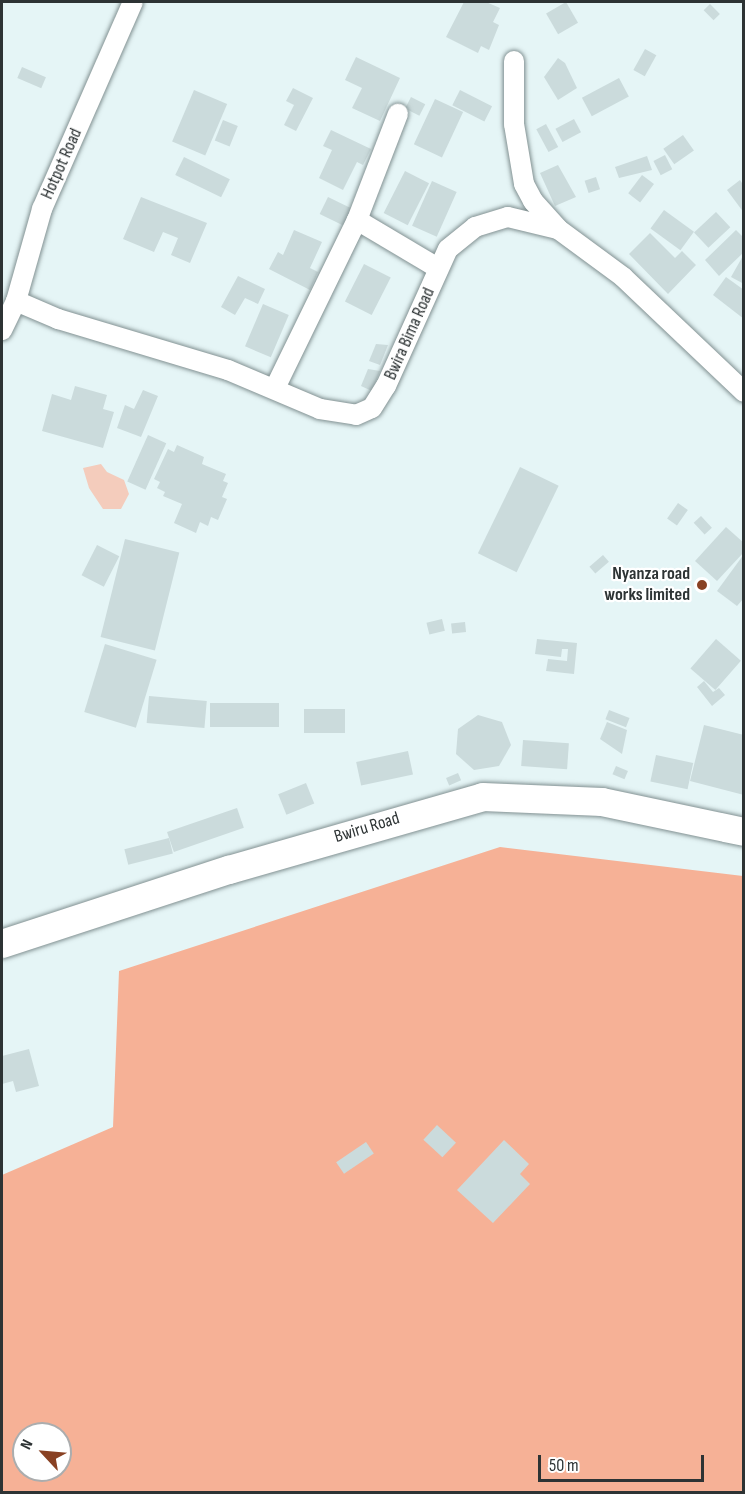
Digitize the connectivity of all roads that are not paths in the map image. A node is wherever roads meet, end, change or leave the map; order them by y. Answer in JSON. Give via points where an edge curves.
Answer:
{"nodes":[{"id":1,"x":133,"y":2,"type":"edge"},
{"id":2,"x":514,"y":61,"type":"dead end"},
{"id":3,"x":398,"y":114,"type":"dead end"},
{"id":4,"x":357,"y":220,"type":"junction"},
{"id":5,"x":558,"y":229,"type":"junction"},
{"id":6,"x":438,"y":268,"type":"junction"},
{"id":7,"x":16,"y":301,"type":"junction"},
{"id":8,"x":2,"y":330,"type":"edge"},
{"id":9,"x":275,"y":388,"type":"junction"},
{"id":10,"x":744,"y":392,"type":"edge"},
{"id":11,"x":744,"y":832,"type":"edge"},
{"id":12,"x":2,"y":944,"type":"edge"}],
"edges":[{"from":1,"to":7,"type":"street","name":"Hotpot Road","via":[[42,209]]},
{"from":2,"to":5,"type":"street","via":[[514,124],[524,184]]},
{"from":3,"to":4,"type":"street"},
{"from":4,"to":6,"type":"street"},
{"from":4,"to":9,"type":"street"},
{"from":5,"to":6,"type":"street","name":"Bwira Bima Road","via":[[508,217],[490,220],[462,236]]},
{"from":5,"to":10,"type":"street","name":"Bwira Bima Road","via":[[623,277]]},
{"from":6,"to":9,"type":"street","name":"Bwira Bima Road","via":[[406,346],[372,408],[356,416],[342,414],[320,409]]},
{"from":7,"to":8,"type":"street","name":"Hotpot Road"},
{"from":7,"to":9,"type":"street","name":"Bwira Bima Road","via":[[58,319]]},
{"from":11,"to":12,"type":"main road","name":"Bwiru Road","via":[[602,802],[483,797],[229,870]]}]}
